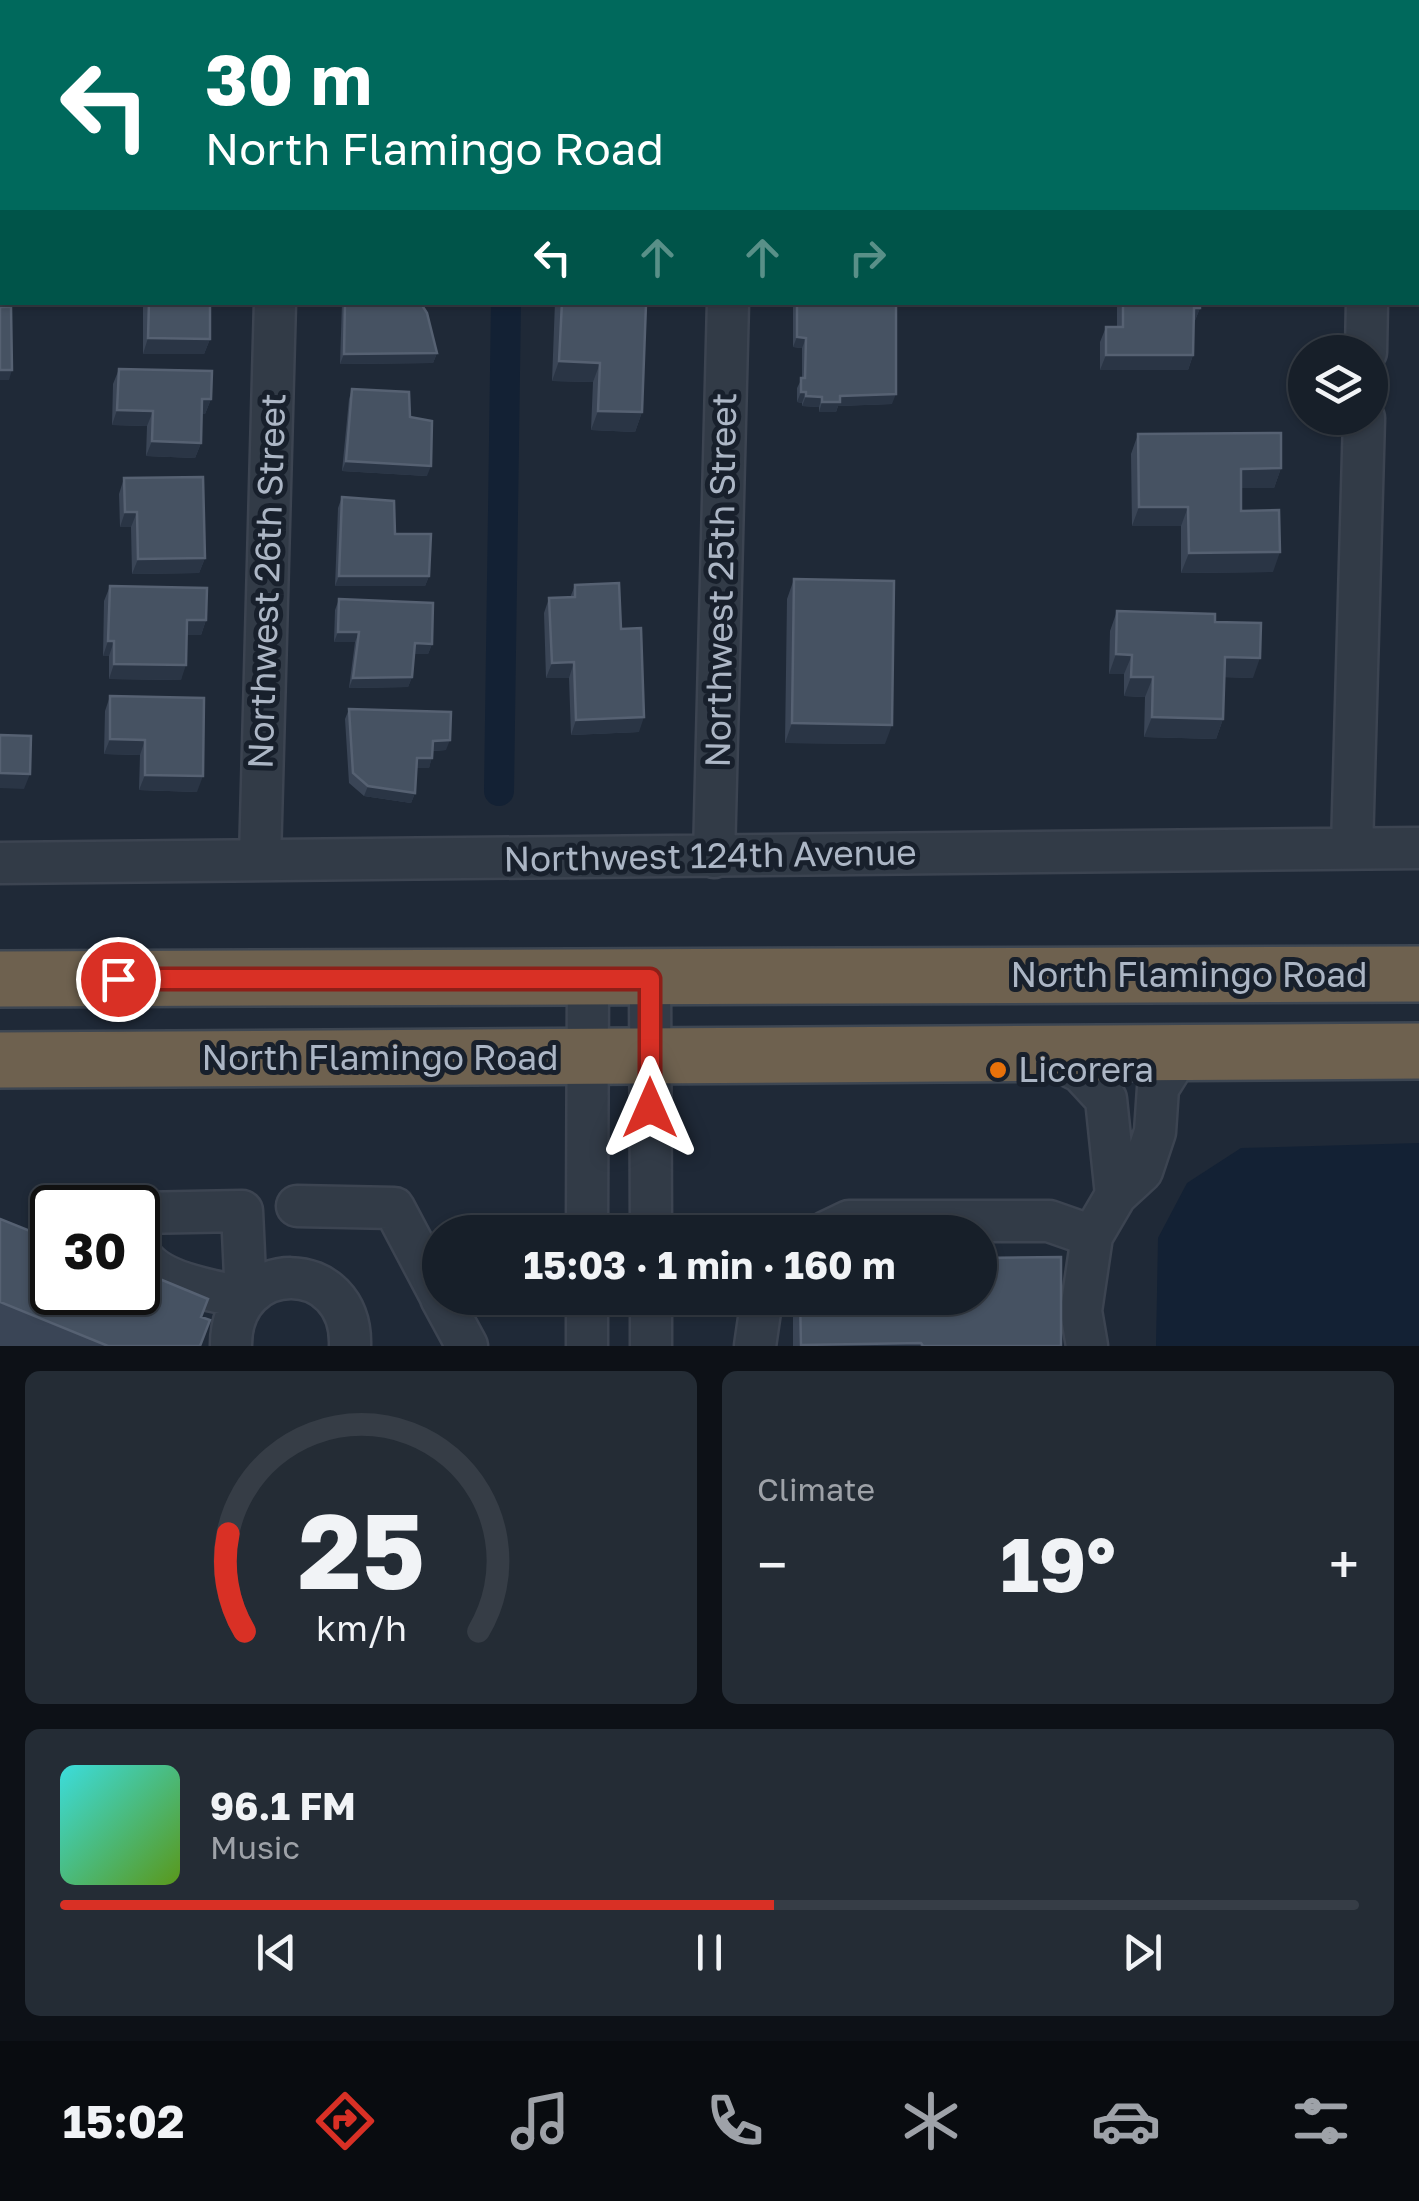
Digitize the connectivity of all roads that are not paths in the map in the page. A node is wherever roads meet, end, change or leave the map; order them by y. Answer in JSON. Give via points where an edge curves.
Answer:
{"nodes":[{"id":1,"x":275,"y":305,"type":"edge"},
{"id":2,"x":728,"y":305,"type":"edge"},
{"id":3,"x":1367,"y":305,"type":"edge"},
{"id":4,"x":1366,"y":335,"type":"edge"},
{"id":5,"x":1364,"y":435,"type":"edge"},
{"id":6,"x":1352,"y":848,"type":"junction"},
{"id":7,"x":1419,"y":848,"type":"edge"},
{"id":8,"x":714,"y":856,"type":"junction"},
{"id":9,"x":260,"y":859,"type":"junction"},
{"id":10,"x":0,"y":863,"type":"edge"},
{"id":11,"x":1419,"y":974,"type":"edge"},
{"id":12,"x":0,"y":979,"type":"edge"},
{"id":13,"x":588,"y":979,"type":"junction"},
{"id":14,"x":650,"y":979,"type":"junction"},
{"id":15,"x":1419,"y":1052,"type":"edge"},
{"id":16,"x":1180,"y":1053,"type":"junction"},
{"id":17,"x":1044,"y":1054,"type":"junction"},
{"id":18,"x":650,"y":1056,"type":"junction"},
{"id":19,"x":588,"y":1057,"type":"junction"},
{"id":20,"x":0,"y":1060,"type":"edge"},
{"id":21,"x":1116,"y":1195,"type":"junction"},
{"id":22,"x":298,"y":1206,"type":"dead end"},
{"id":23,"x":160,"y":1213,"type":"edge"},
{"id":24,"x":587,"y":1215,"type":"edge"},
{"id":25,"x":651,"y":1215,"type":"edge"},
{"id":26,"x":997,"y":1221,"type":"edge"},
{"id":27,"x":1092,"y":1236,"type":"junction"},
{"id":28,"x":422,"y":1260,"type":"edge"},
{"id":29,"x":160,"y":1271,"type":"edge"},
{"id":30,"x":246,"y":1297,"type":"junction"},
{"id":31,"x":451,"y":1315,"type":"edge"},
{"id":32,"x":587,"y":1315,"type":"edge"},
{"id":33,"x":651,"y":1315,"type":"edge"},
{"id":34,"x":760,"y":1315,"type":"edge"},
{"id":35,"x":230,"y":1346,"type":"edge"},
{"id":36,"x":350,"y":1346,"type":"edge"},
{"id":37,"x":467,"y":1346,"type":"edge"},
{"id":38,"x":587,"y":1346,"type":"edge"},
{"id":39,"x":652,"y":1346,"type":"edge"},
{"id":40,"x":755,"y":1346,"type":"edge"},
{"id":41,"x":1086,"y":1346,"type":"edge"}],
"edges":[{"from":1,"to":9,"type":"street","name":"Northwest 26th Street"},
{"from":2,"to":8,"type":"street","name":"Northwest 25th Street"},
{"from":3,"to":4,"type":"street"},
{"from":5,"to":6,"type":"street"},
{"from":6,"to":7,"type":"street","name":"Northwest 124th Avenue"},
{"from":6,"to":8,"type":"street","name":"Northwest 124th Avenue"},
{"from":8,"to":9,"type":"street","name":"Northwest 124th Avenue"},
{"from":9,"to":10,"type":"street","name":"Northwest 124th Avenue"},
{"from":11,"to":14,"type":"highway","name":"North Flamingo Road"},
{"from":12,"to":13,"type":"highway","name":"North Flamingo Road"},
{"from":13,"to":14,"type":"highway","name":"North Flamingo Road"},
{"from":13,"to":19,"type":"street"},
{"from":14,"to":18,"type":"street"},
{"from":15,"to":16,"type":"highway","name":"North Flamingo Road"},
{"from":16,"to":17,"type":"highway","name":"North Flamingo Road"},
{"from":16,"to":21,"type":"street","via":[[1158,1088],[1155,1132],[1142,1172]]},
{"from":17,"to":18,"type":"highway","name":"North Flamingo Road"},
{"from":17,"to":21,"type":"street","via":[[1081,1072],[1106,1099]]},
{"from":18,"to":19,"type":"highway","name":"North Flamingo Road"},
{"from":18,"to":25,"type":"street"},
{"from":19,"to":20,"type":"highway","name":"North Flamingo Road"},
{"from":19,"to":24,"type":"street"},
{"from":21,"to":27,"type":"street"},
{"from":22,"to":28,"type":"street","via":[[394,1208]]},
{"from":23,"to":30,"type":"street","via":[[242,1212]]},
{"from":26,"to":27,"type":"street","via":[[1049,1221]]},
{"from":27,"to":41,"type":"street","via":[[1081,1312]]},
{"from":29,"to":30,"type":"street","via":[[208,1291]]},
{"from":30,"to":35,"type":"street"},
{"from":30,"to":36,"type":"street","via":[[275,1279],[309,1280],[337,1299]]},
{"from":31,"to":37,"type":"street"},
{"from":32,"to":38,"type":"street"},
{"from":33,"to":39,"type":"street"},
{"from":34,"to":40,"type":"street"}]}
